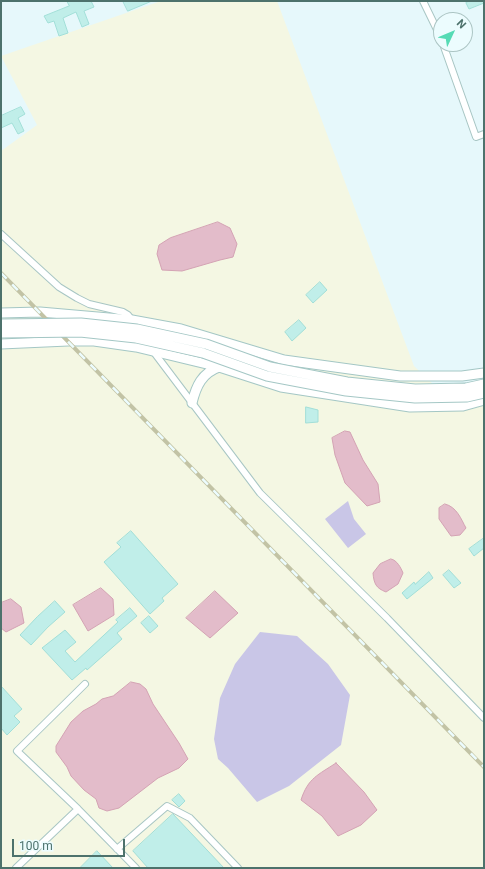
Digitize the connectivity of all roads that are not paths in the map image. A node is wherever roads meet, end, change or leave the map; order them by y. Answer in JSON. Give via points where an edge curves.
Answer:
{"nodes":[{"id":1,"x":423,"y":1,"type":"edge"},
{"id":2,"x":433,"y":22,"type":"edge"},
{"id":3,"x":446,"y":52,"type":"edge"},
{"id":4,"x":484,"y":134,"type":"edge"},
{"id":5,"x":1,"y":234,"type":"edge"},
{"id":6,"x":1,"y":313,"type":"edge"},
{"id":7,"x":132,"y":320,"type":"junction"},
{"id":8,"x":1,"y":324,"type":"edge"},
{"id":9,"x":1,"y":333,"type":"edge"},
{"id":10,"x":1,"y":344,"type":"edge"},
{"id":11,"x":153,"y":351,"type":"junction"},
{"id":12,"x":219,"y":367,"type":"junction"},
{"id":13,"x":484,"y":373,"type":"edge"},
{"id":14,"x":484,"y":384,"type":"edge"},
{"id":15,"x":484,"y":393,"type":"edge"},
{"id":16,"x":484,"y":400,"type":"edge"},
{"id":17,"x":192,"y":403,"type":"junction"},
{"id":18,"x":85,"y":684,"type":"dead end"},
{"id":19,"x":484,"y":718,"type":"edge"},
{"id":20,"x":78,"y":809,"type":"junction"},
{"id":21,"x":117,"y":849,"type":"junction"},
{"id":22,"x":16,"y":868,"type":"edge"},
{"id":23,"x":136,"y":868,"type":"edge"},
{"id":24,"x":238,"y":868,"type":"edge"}],
"edges":[{"from":1,"to":2,"type":"street"},
{"from":3,"to":4,"type":"street","via":[[476,137]]},
{"from":5,"to":7,"type":"street","via":[[59,287],[89,304],[123,312]]},
{"from":6,"to":7,"type":"main road","via":[[40,312]]},
{"from":7,"to":11,"type":"street"},
{"from":7,"to":13,"type":"main road","via":[[181,329],[284,360],[400,376],[462,376]]},
{"from":8,"to":14,"type":"main road","bridge":true,"via":[[81,323],[137,329],[206,344],[270,367],[347,382],[415,389],[466,388]]},
{"from":9,"to":15,"type":"main road","bridge":true,"via":[[80,332],[136,338],[203,353],[267,376],[346,390],[415,398],[467,397]]},
{"from":10,"to":11,"type":"main road","via":[[94,341]]},
{"from":11,"to":12,"type":"main road"},
{"from":11,"to":17,"type":"street"},
{"from":12,"to":16,"type":"main road","via":[[281,387],[410,407],[463,406]]},
{"from":12,"to":17,"type":"main road","via":[[204,377],[196,389]]},
{"from":17,"to":19,"type":"street","via":[[260,493]]},
{"from":18,"to":20,"type":"street","via":[[17,751]]},
{"from":20,"to":21,"type":"street"},
{"from":20,"to":22,"type":"street"},
{"from":21,"to":23,"type":"street"},
{"from":21,"to":24,"type":"street","via":[[166,806],[190,818]]}]}
